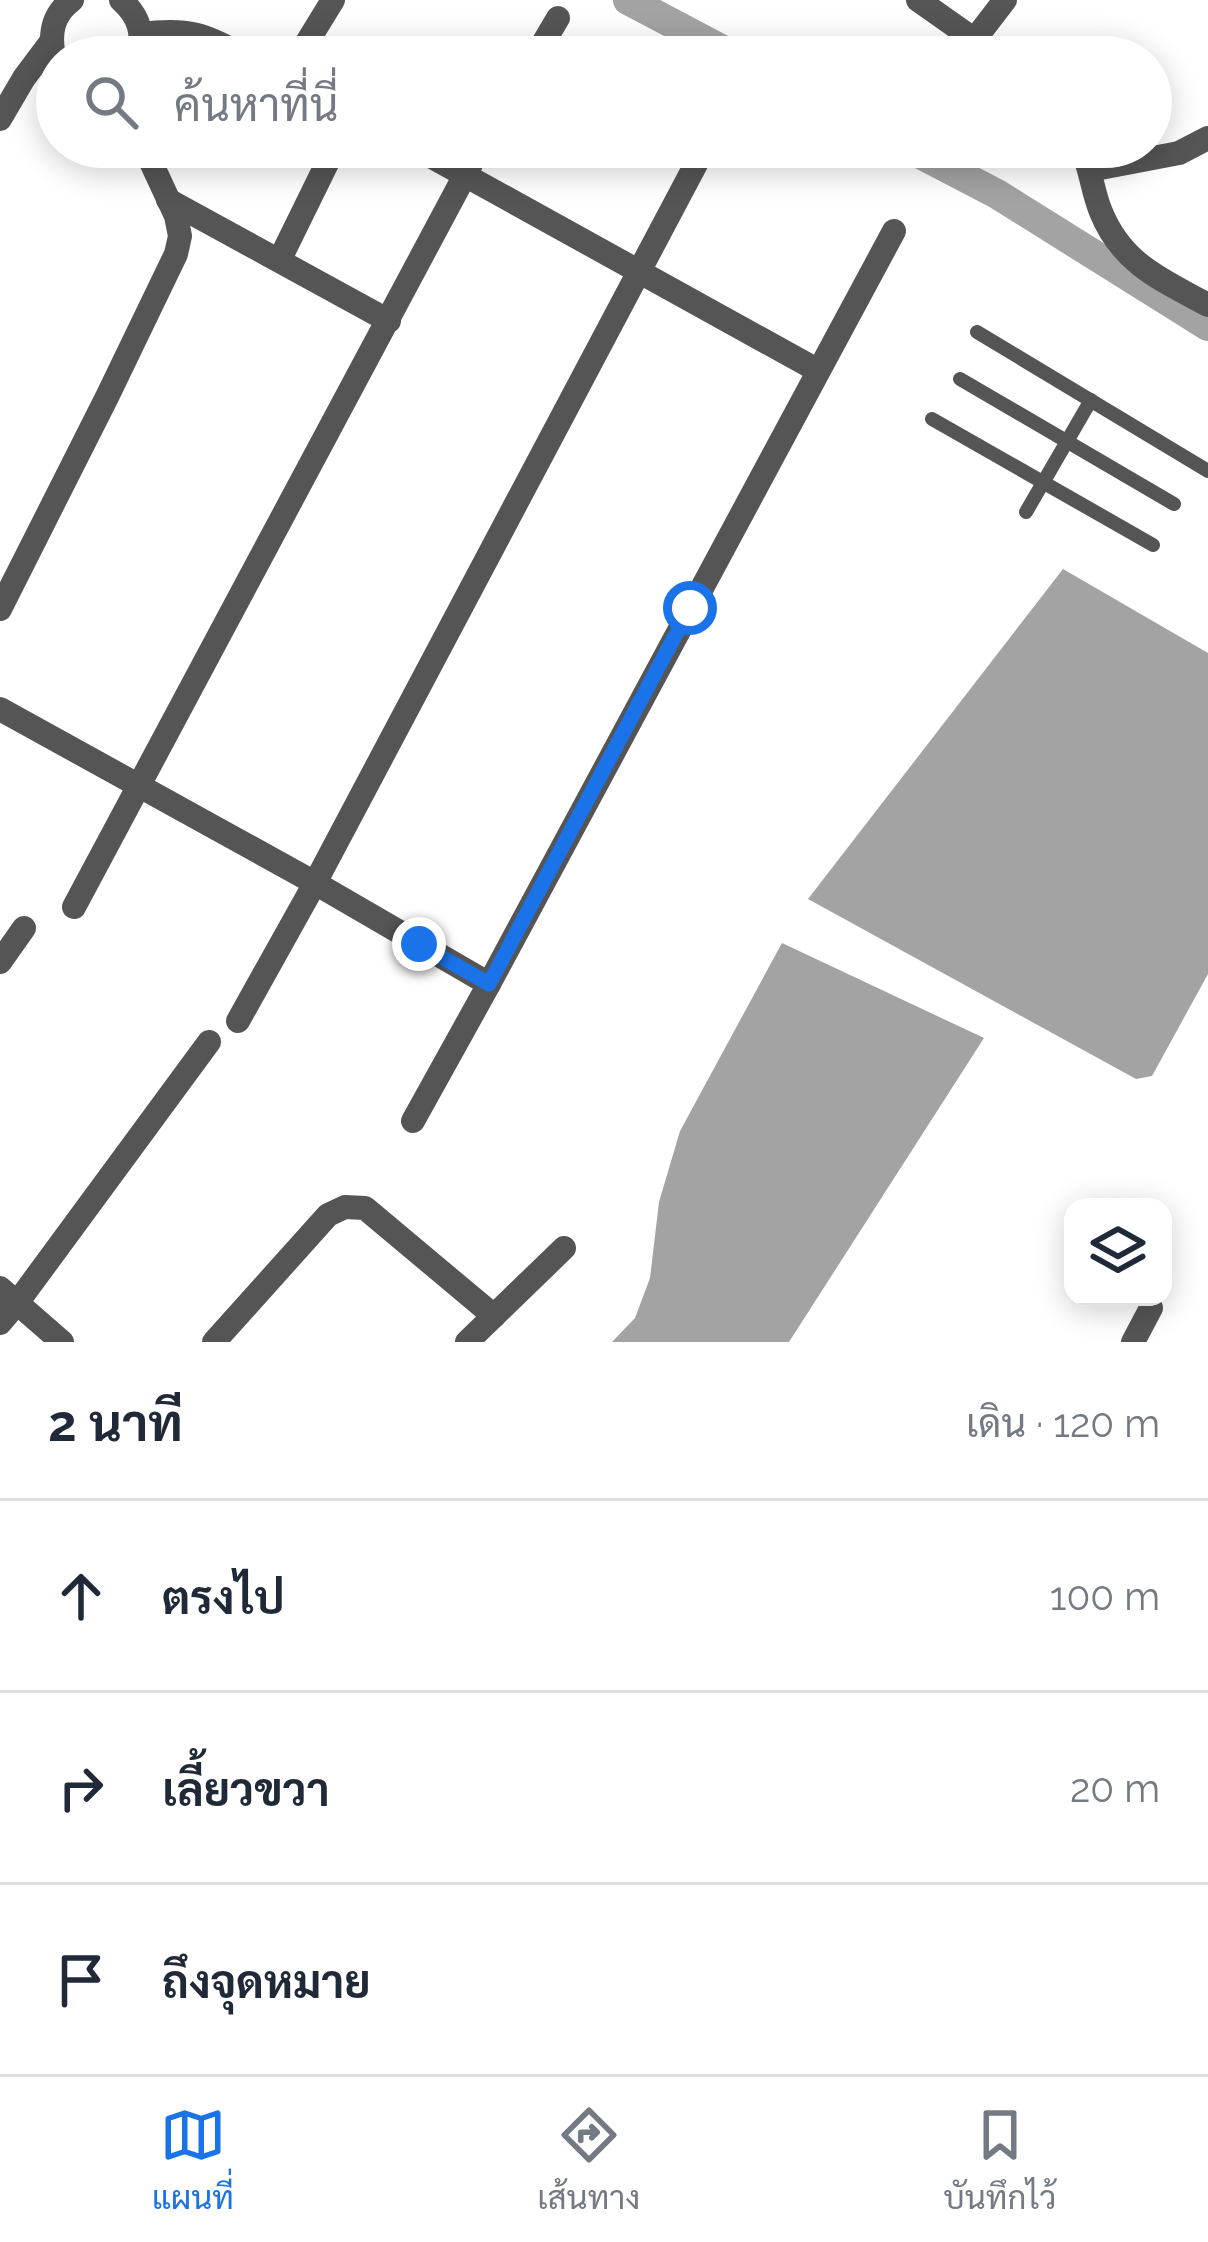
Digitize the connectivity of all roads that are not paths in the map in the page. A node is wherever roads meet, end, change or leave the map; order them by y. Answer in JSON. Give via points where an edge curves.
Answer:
{"nodes":[{"id":1,"x":72,"y":0,"type":"edge"},
{"id":2,"x":121,"y":0,"type":"edge"},
{"id":3,"x":333,"y":0,"type":"edge"},
{"id":4,"x":918,"y":0,"type":"edge"},
{"id":5,"x":1005,"y":0,"type":"edge"},
{"id":6,"x":558,"y":18,"type":"dead end"},
{"id":7,"x":53,"y":36,"type":"edge"},
{"id":8,"x":139,"y":36,"type":"edge"},
{"id":9,"x":159,"y":36,"type":"edge"},
{"id":10,"x":208,"y":36,"type":"edge"},
{"id":11,"x":311,"y":36,"type":"edge"},
{"id":12,"x":547,"y":36,"type":"edge"},
{"id":13,"x":970,"y":36,"type":"edge"},
{"id":14,"x":976,"y":36,"type":"edge"},
{"id":15,"x":36,"y":67,"type":"edge"},
{"id":16,"x":0,"y":119,"type":"edge"},
{"id":17,"x":1208,"y":138,"type":"edge"},
{"id":18,"x":1172,"y":154,"type":"edge"},
{"id":19,"x":154,"y":168,"type":"edge"},
{"id":20,"x":325,"y":168,"type":"edge"},
{"id":21,"x":455,"y":168,"type":"edge"},
{"id":22,"x":468,"y":168,"type":"edge"},
{"id":23,"x":695,"y":168,"type":"edge"},
{"id":24,"x":1088,"y":168,"type":"edge"},
{"id":25,"x":465,"y":173,"type":"junction"},
{"id":26,"x":168,"y":200,"type":"junction"},
{"id":27,"x":893,"y":231,"type":"dead end"},
{"id":28,"x":280,"y":259,"type":"junction"},
{"id":29,"x":640,"y":270,"type":"junction"},
{"id":30,"x":1208,"y":305,"type":"edge"},
{"id":31,"x":389,"y":321,"type":"junction"},
{"id":32,"x":977,"y":332,"type":"dead end"},
{"id":33,"x":817,"y":370,"type":"junction"},
{"id":34,"x":959,"y":379,"type":"dead end"},
{"id":35,"x":1090,"y":400,"type":"junction"},
{"id":36,"x":932,"y":419,"type":"dead end"},
{"id":37,"x":1067,"y":441,"type":"junction"},
{"id":38,"x":1208,"y":470,"type":"edge"},
{"id":39,"x":1043,"y":482,"type":"junction"},
{"id":40,"x":1174,"y":503,"type":"dead end"},
{"id":41,"x":1026,"y":512,"type":"dead end"},
{"id":42,"x":1153,"y":544,"type":"dead end"},
{"id":43,"x":0,"y":609,"type":"edge"},
{"id":44,"x":0,"y":709,"type":"edge"},
{"id":45,"x":140,"y":786,"type":"junction"},
{"id":46,"x":314,"y":883,"type":"junction"},
{"id":47,"x":74,"y":907,"type":"dead end"},
{"id":48,"x":24,"y":928,"type":"dead end"},
{"id":49,"x":0,"y":962,"type":"edge"},
{"id":50,"x":489,"y":984,"type":"junction"},
{"id":51,"x":238,"y":1021,"type":"dead end"},
{"id":52,"x":209,"y":1042,"type":"dead end"},
{"id":53,"x":413,"y":1120,"type":"dead end"},
{"id":54,"x":564,"y":1248,"type":"dead end"},
{"id":55,"x":6,"y":1304,"type":"edge"},
{"id":56,"x":1151,"y":1308,"type":"dead end"},
{"id":57,"x":494,"y":1316,"type":"junction"},
{"id":58,"x":62,"y":1342,"type":"edge"},
{"id":59,"x":214,"y":1342,"type":"edge"},
{"id":60,"x":467,"y":1342,"type":"edge"},
{"id":61,"x":1133,"y":1342,"type":"edge"}],
"edges":[{"from":1,"to":7,"type":"street","via":[[57,15]]},
{"from":2,"to":8,"type":"street","via":[[138,20]]},
{"from":3,"to":11,"type":"street"},
{"from":4,"to":13,"type":"street"},
{"from":5,"to":14,"type":"street"},
{"from":6,"to":12,"type":"street"},
{"from":9,"to":10,"type":"street"},
{"from":15,"to":16,"type":"street"},
{"from":17,"to":18,"type":"street"},
{"from":19,"to":26,"type":"street"},
{"from":20,"to":28,"type":"street"},
{"from":21,"to":25,"type":"street"},
{"from":22,"to":25,"type":"street"},
{"from":23,"to":29,"type":"street"},
{"from":24,"to":30,"type":"street","via":[[1119,247]]},
{"from":25,"to":29,"type":"street"},
{"from":25,"to":31,"type":"street"},
{"from":26,"to":28,"type":"street"},
{"from":26,"to":43,"type":"street","via":[[180,236],[176,254]]},
{"from":27,"to":33,"type":"street"},
{"from":28,"to":31,"type":"street"},
{"from":29,"to":33,"type":"street"},
{"from":29,"to":46,"type":"street"},
{"from":31,"to":45,"type":"street"},
{"from":32,"to":35,"type":"lane"},
{"from":33,"to":50,"type":"street"},
{"from":34,"to":37,"type":"lane"},
{"from":35,"to":37,"type":"lane"},
{"from":35,"to":38,"type":"lane"},
{"from":36,"to":39,"type":"lane"},
{"from":37,"to":39,"type":"lane"},
{"from":37,"to":40,"type":"lane"},
{"from":39,"to":41,"type":"lane"},
{"from":39,"to":42,"type":"lane"},
{"from":44,"to":45,"type":"street"},
{"from":45,"to":46,"type":"street"},
{"from":45,"to":47,"type":"street"},
{"from":46,"to":50,"type":"street"},
{"from":46,"to":51,"type":"street"},
{"from":48,"to":49,"type":"street"},
{"from":50,"to":53,"type":"street"},
{"from":52,"to":55,"type":"street"},
{"from":54,"to":57,"type":"street"},
{"from":55,"to":58,"type":"street"},
{"from":56,"to":61,"type":"street"},
{"from":57,"to":59,"type":"street","via":[[365,1208],[345,1207],[328,1215]]},
{"from":57,"to":60,"type":"street"}]}
